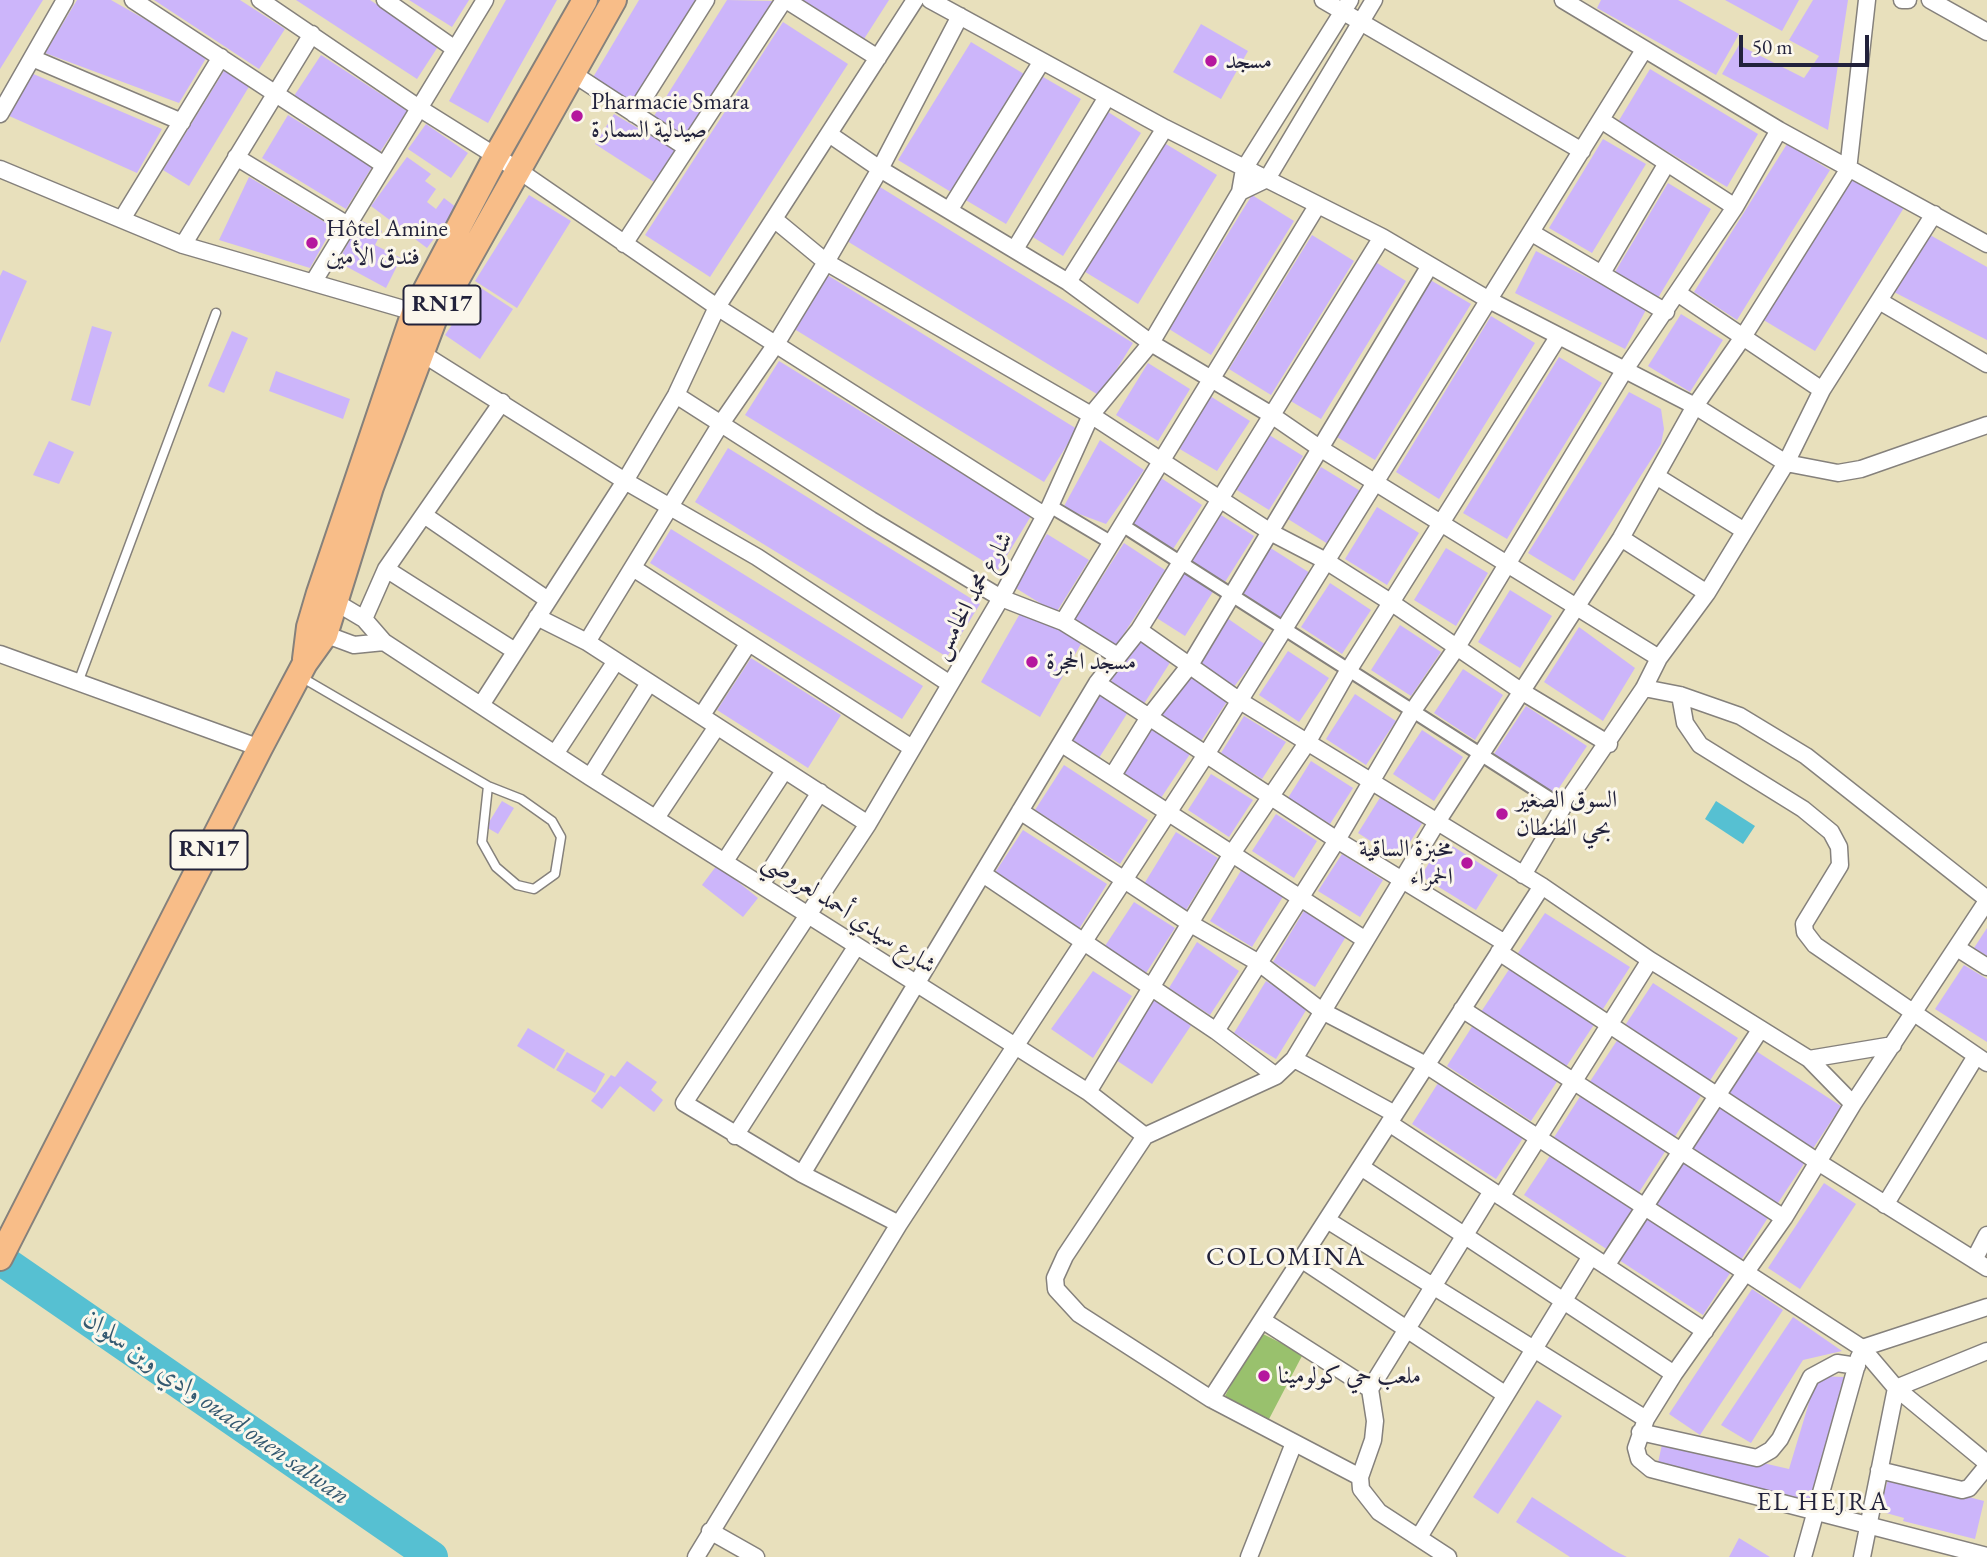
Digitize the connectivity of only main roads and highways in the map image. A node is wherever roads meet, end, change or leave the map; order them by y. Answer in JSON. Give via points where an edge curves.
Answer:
{"nodes":[{"id":1,"x":584,"y":0,"type":"edge"},
{"id":2,"x":614,"y":0,"type":"edge"},
{"id":3,"x":327,"y":597,"type":"junction"},
{"id":4,"x":0,"y":1258,"type":"edge"}],
"edges":[{"from":1,"to":3,"type":"main road","number":"RN17","via":[[414,312]]},
{"from":2,"to":3,"type":"main road","number":"RN17","via":[[434,320]]},
{"from":3,"to":4,"type":"main road","number":"RN17","via":[[302,669]]}]}
